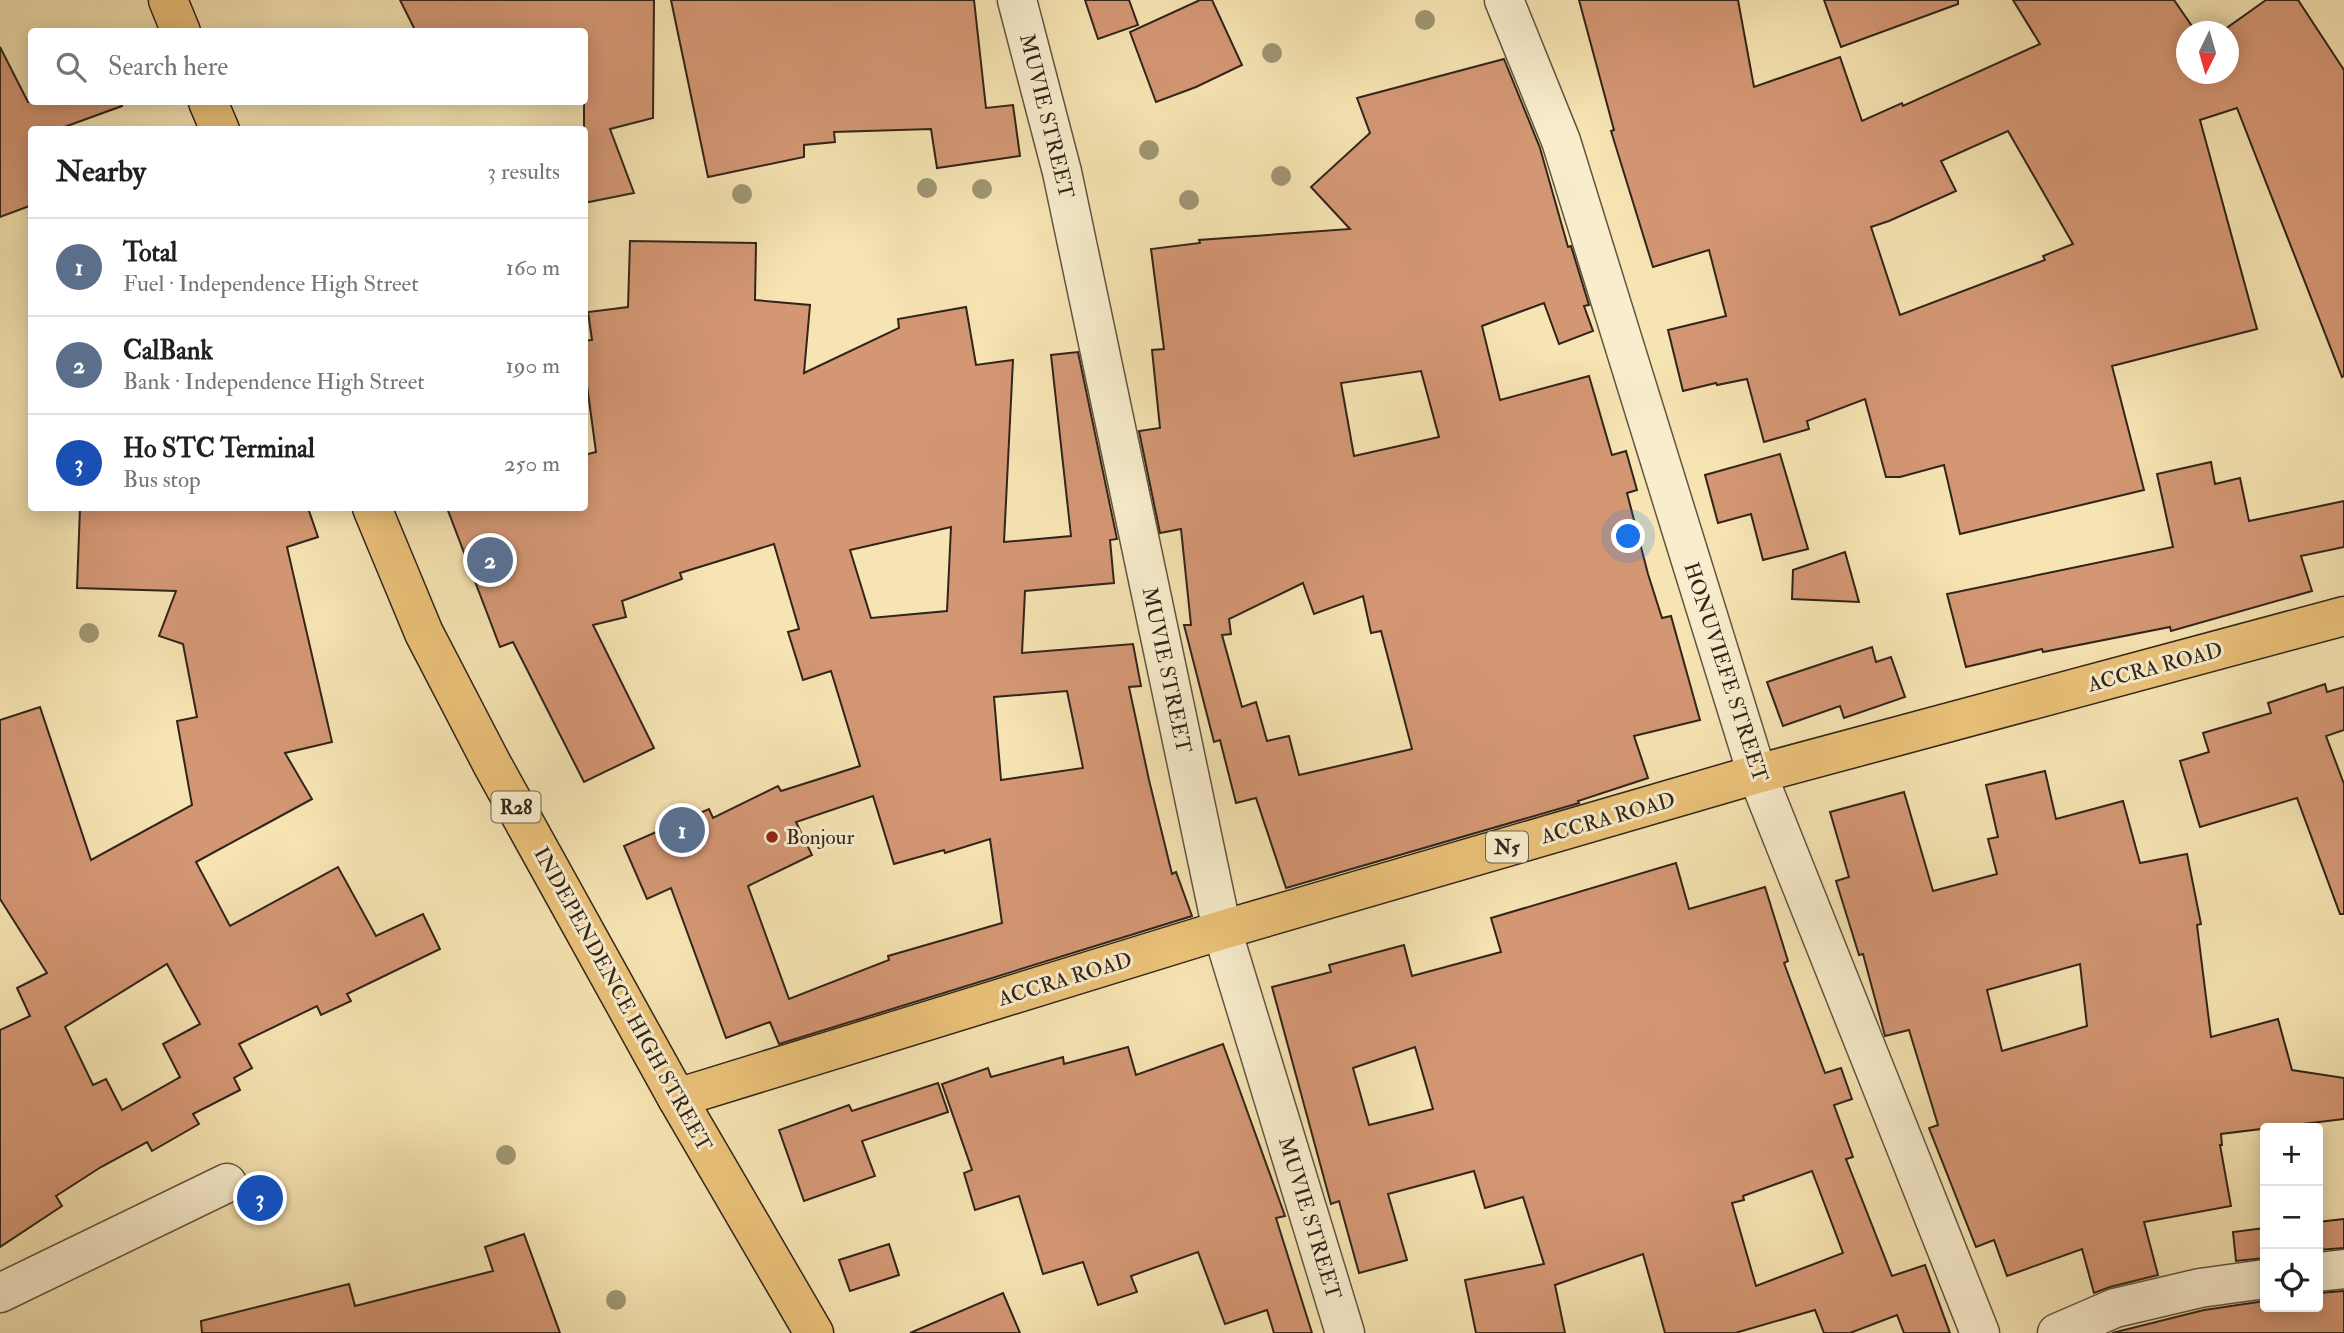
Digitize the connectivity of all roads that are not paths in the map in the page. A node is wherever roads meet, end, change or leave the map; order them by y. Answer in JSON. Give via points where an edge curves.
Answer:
{"nodes":[{"id":1,"x":168,"y":0,"type":"edge"},
{"id":2,"x":1017,"y":0,"type":"edge"},
{"id":3,"x":1504,"y":0,"type":"edge"},
{"id":4,"x":178,"y":28,"type":"edge"},
{"id":5,"x":209,"y":105,"type":"edge"},
{"id":6,"x":218,"y":126,"type":"edge"},
{"id":7,"x":373,"y":511,"type":"edge"},
{"id":8,"x":2344,"y":617,"type":"edge"},
{"id":9,"x":1757,"y":774,"type":"junction"},
{"id":10,"x":1222,"y":930,"type":"junction"},
{"id":11,"x":677,"y":1098,"type":"junction"},
{"id":12,"x":227,"y":1183,"type":"dead end"},
{"id":13,"x":2344,"y":1269,"type":"edge"},
{"id":14,"x":2323,"y":1271,"type":"edge"},
{"id":15,"x":2260,"y":1280,"type":"edge"},
{"id":16,"x":0,"y":1293,"type":"edge"},
{"id":17,"x":814,"y":1333,"type":"edge"},
{"id":18,"x":1345,"y":1333,"type":"edge"},
{"id":19,"x":1980,"y":1333,"type":"edge"},
{"id":20,"x":2057,"y":1333,"type":"edge"}],
"edges":[{"from":1,"to":4,"type":"main road"},
{"from":2,"to":10,"type":"street","name":"MUVIE STREET","via":[[1062,172]]},
{"from":3,"to":9,"type":"street","name":"HONUVIEFE STREET","via":[[1561,141]]},
{"from":5,"to":6,"type":"main road"},
{"from":7,"to":11,"type":"main road","name":"INDEPENDENCE HIGH STREET","number":"R28","via":[[430,645]]},
{"from":8,"to":9,"type":"main road","name":"ACCRA ROAD","number":"N5"},
{"from":9,"to":10,"type":"main road","name":"ACCRA ROAD","number":"N5"},
{"from":9,"to":19,"type":"street","name":"HONUVIEFE STREET"},
{"from":10,"to":11,"type":"main road","name":"ACCRA ROAD","number":"N5"},
{"from":10,"to":18,"type":"street","name":"MUVIE STREET"},
{"from":11,"to":17,"type":"main road","name":"INDEPENDENCE HIGH STREET","number":"R28"},
{"from":12,"to":16,"type":"street"},
{"from":13,"to":14,"type":"street"},
{"from":15,"to":20,"type":"street","via":[[2115,1308]]}]}
